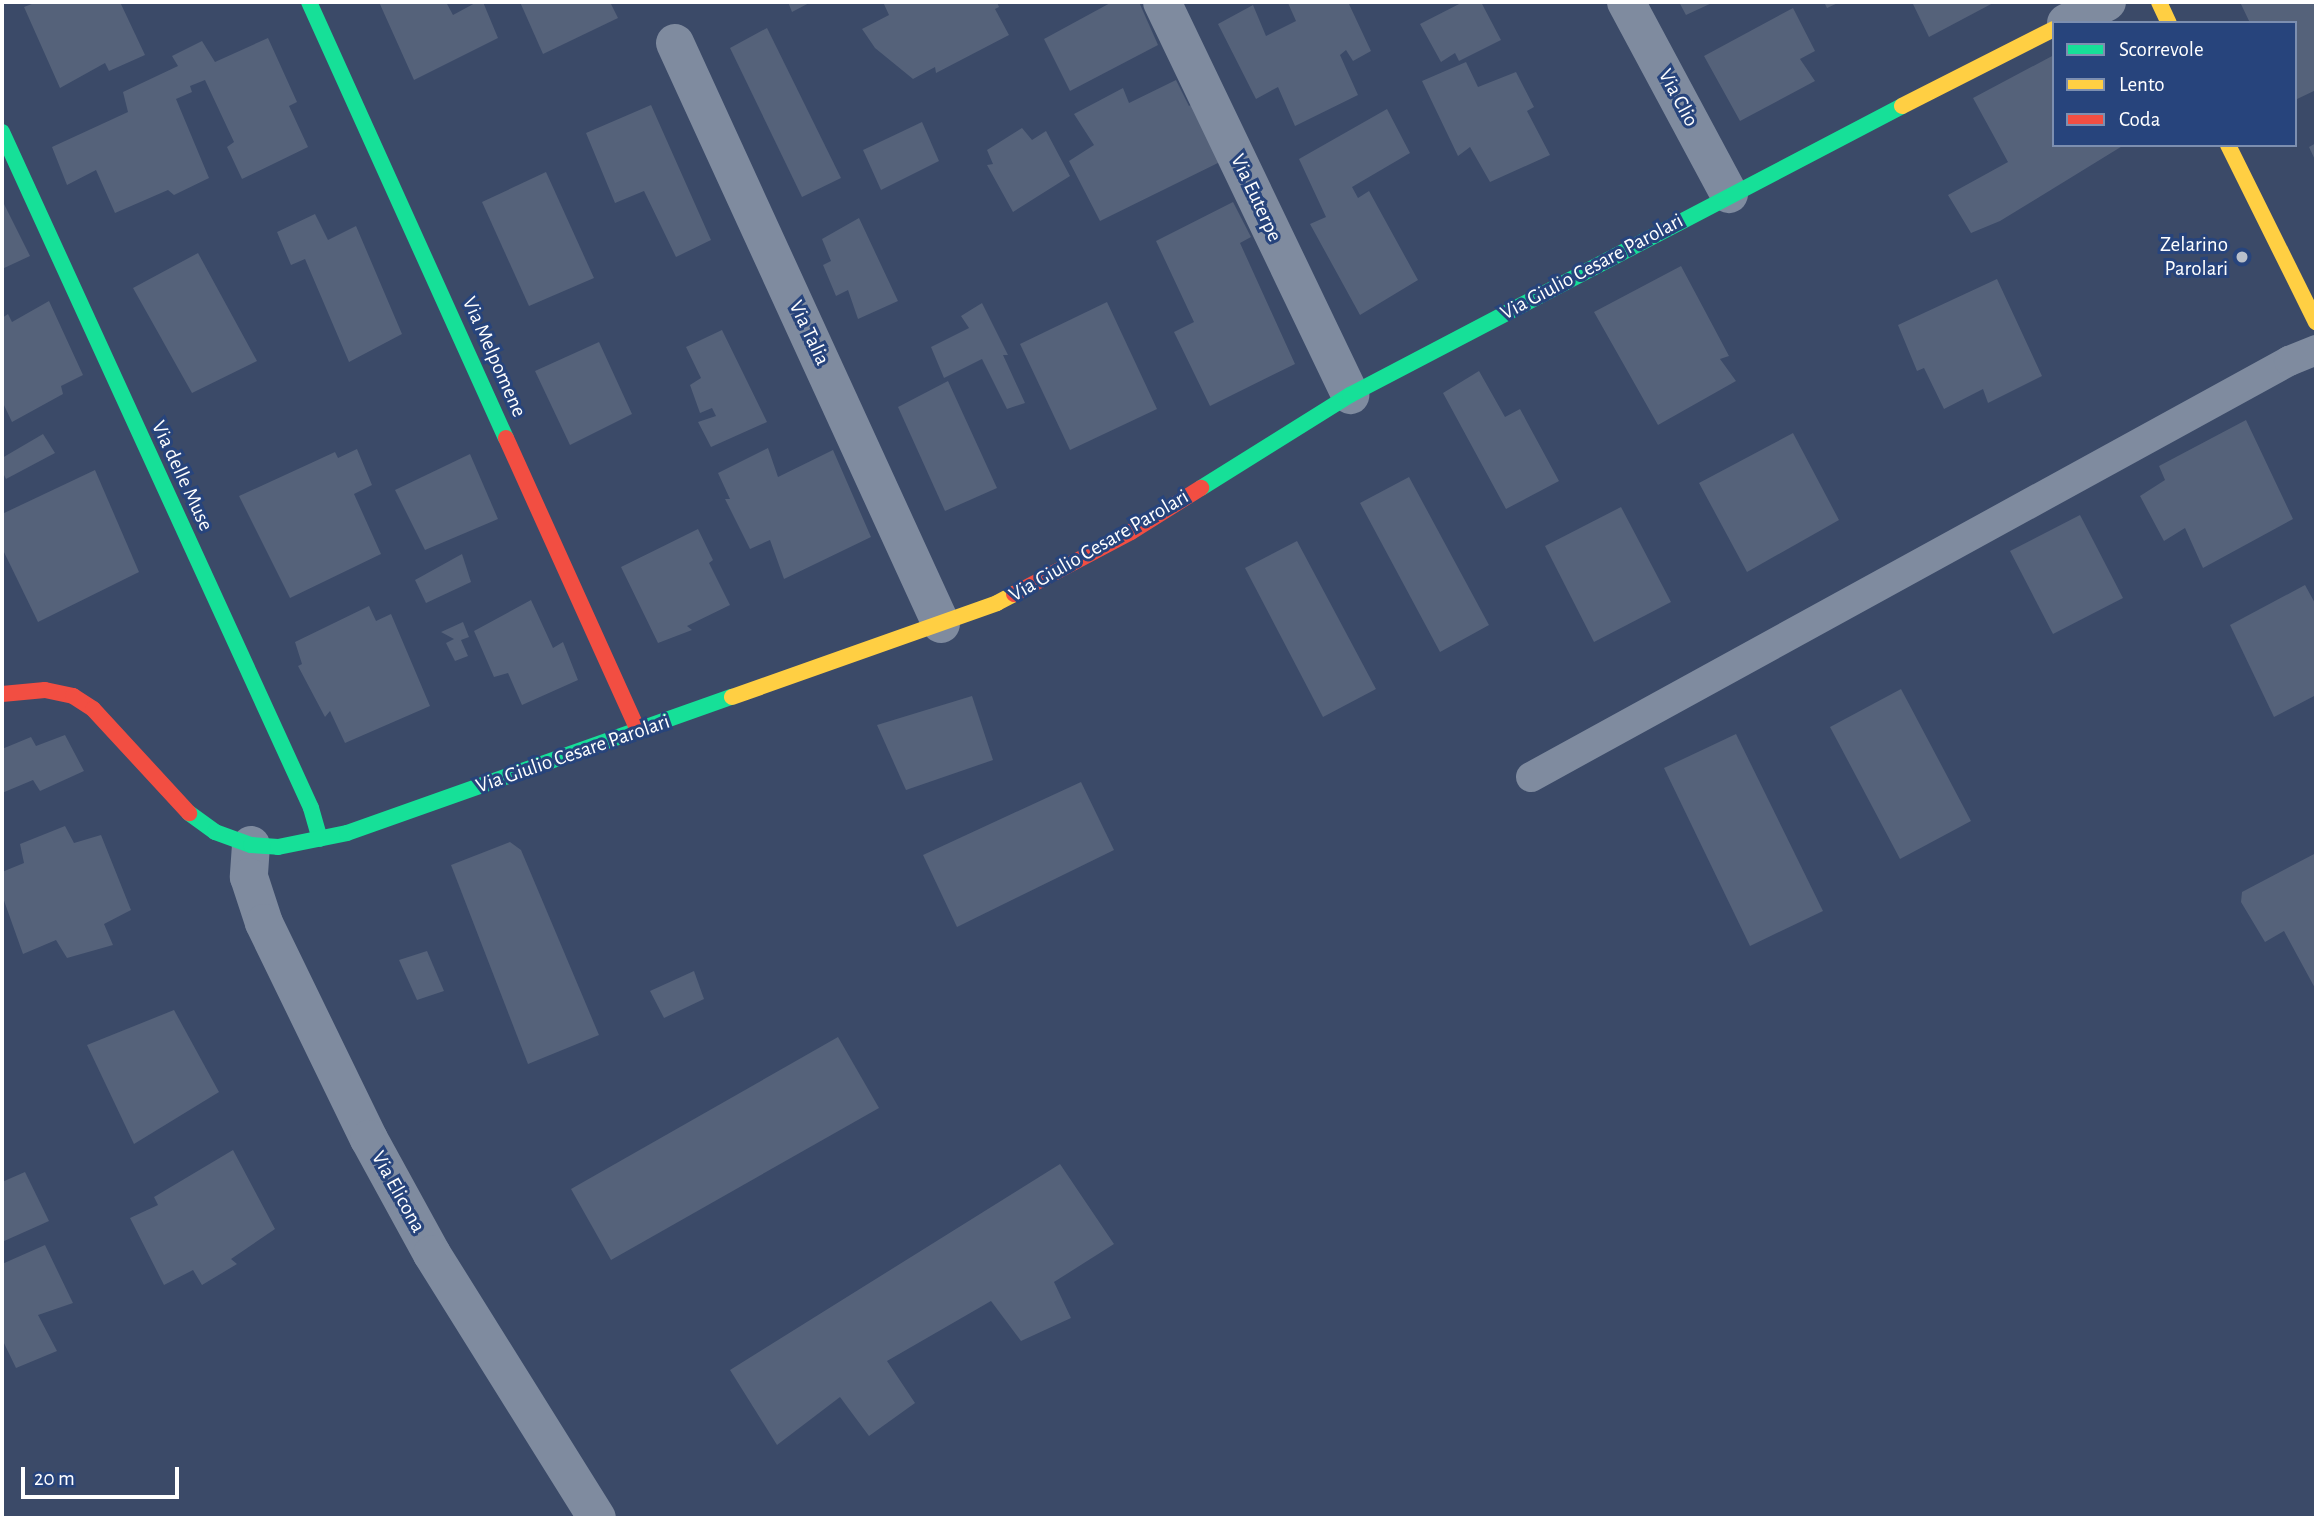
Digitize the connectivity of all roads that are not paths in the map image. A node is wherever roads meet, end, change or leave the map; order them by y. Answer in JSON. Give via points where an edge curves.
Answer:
{"nodes":[{"id":1,"x":309,"y":2,"type":"edge"},
{"id":2,"x":1162,"y":2,"type":"edge"},
{"id":3,"x":1626,"y":2,"type":"edge"},
{"id":4,"x":2107,"y":2,"type":"edge"},
{"id":5,"x":2159,"y":2,"type":"edge"},
{"id":6,"x":2070,"y":21,"type":"edge"},
{"id":7,"x":2168,"y":21,"type":"edge"},
{"id":8,"x":2052,"y":30,"type":"edge"},
{"id":9,"x":675,"y":43,"type":"dead end"},
{"id":10,"x":2,"y":132,"type":"edge"},
{"id":11,"x":2229,"y":147,"type":"edge"},
{"id":12,"x":1729,"y":194,"type":"junction"},
{"id":13,"x":2313,"y":308,"type":"edge"},
{"id":14,"x":2316,"y":350,"type":"edge"},
{"id":15,"x":1350,"y":395,"type":"junction"},
{"id":16,"x":941,"y":624,"type":"junction"},
{"id":17,"x":2,"y":694,"type":"edge"},
{"id":18,"x":638,"y":732,"type":"junction"},
{"id":19,"x":1531,"y":777,"type":"dead end"},
{"id":20,"x":320,"y":839,"type":"junction"},
{"id":21,"x":251,"y":845,"type":"junction"},
{"id":22,"x":597,"y":1518,"type":"edge"}],
"edges":[{"from":1,"to":18,"type":"street","name":"Via Melpomene"},
{"from":2,"to":15,"type":"street","name":"Via Euterpe"},
{"from":3,"to":12,"type":"street","name":"Via Clio"},
{"from":4,"to":6,"type":"street"},
{"from":5,"to":7,"type":"street"},
{"from":8,"to":12,"type":"street","name":"Via Giulio Cesare Parolari"},
{"from":9,"to":16,"type":"street","name":"Via Talia"},
{"from":10,"to":20,"type":"street","name":"Via delle Muse","via":[[311,808]]},
{"from":11,"to":13,"type":"street"},
{"from":12,"to":15,"type":"street","name":"Via Giulio Cesare Parolari"},
{"from":14,"to":19,"type":"lane"},
{"from":15,"to":16,"type":"street","name":"Via Giulio Cesare Parolari","via":[[1067,568],[997,603]]},
{"from":16,"to":18,"type":"street","name":"Via Giulio Cesare Parolari"},
{"from":17,"to":21,"type":"street","name":"Via Giulio Cesare Parolari","via":[[45,690],[73,696],[115,731],[190,814],[215,832]]},
{"from":18,"to":20,"type":"street","name":"Via Giulio Cesare Parolari"},
{"from":20,"to":21,"type":"street","name":"Via Giulio Cesare Parolari","via":[[278,847]]},
{"from":21,"to":22,"type":"street","name":"Via Elicona","via":[[249,877],[264,923],[369,1139],[432,1254]]}]}
